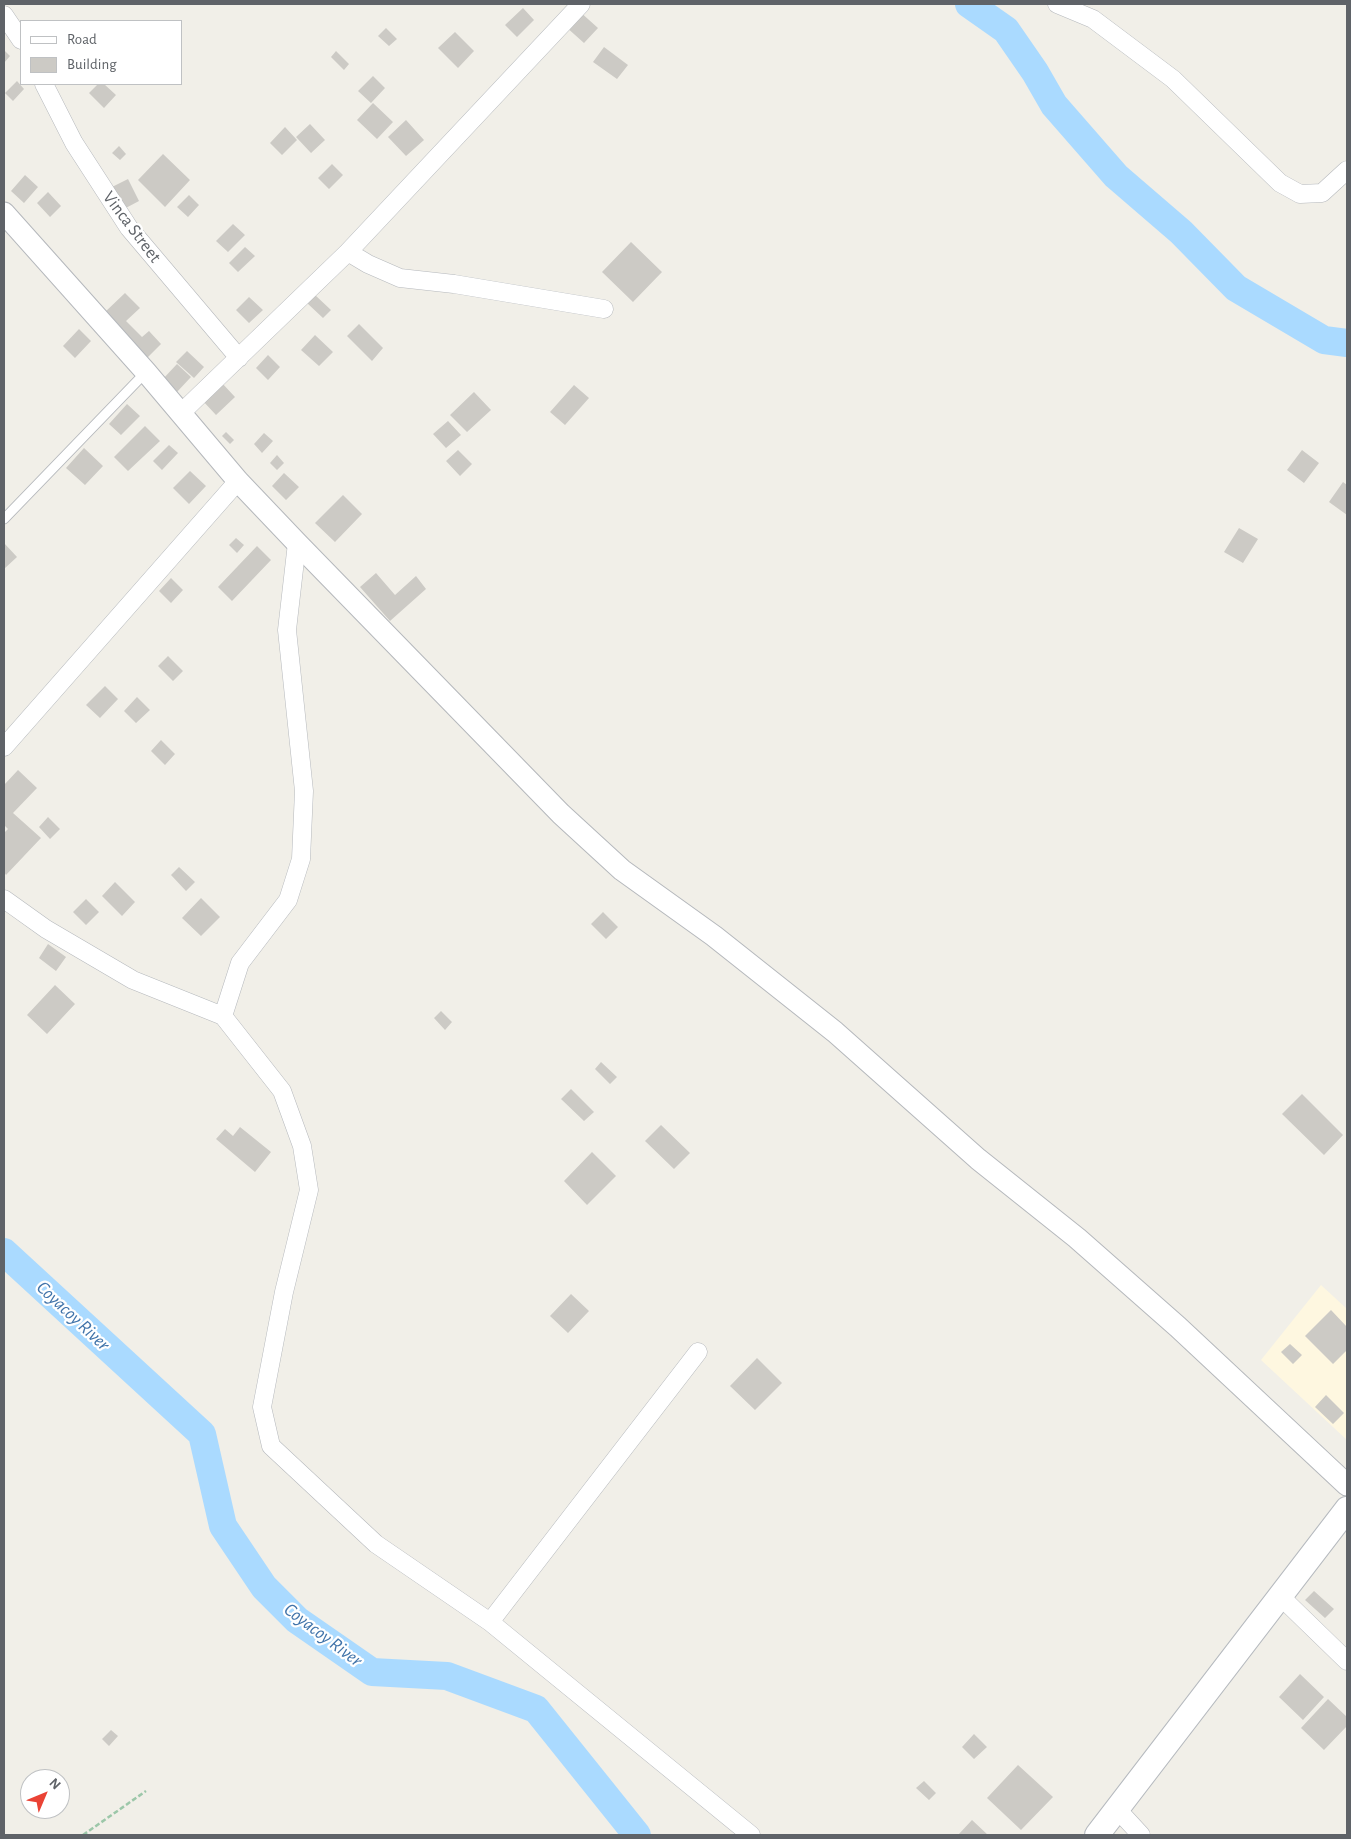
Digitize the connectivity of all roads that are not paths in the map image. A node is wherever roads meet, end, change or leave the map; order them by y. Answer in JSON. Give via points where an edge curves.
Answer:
{"nodes":[{"id":1,"x":581,"y":4,"type":"edge"},
{"id":2,"x":1057,"y":4,"type":"edge"},
{"id":3,"x":4,"y":15,"type":"edge"},
{"id":4,"x":20,"y":39,"type":"edge"},
{"id":5,"x":45,"y":85,"type":"edge"},
{"id":6,"x":1347,"y":170,"type":"edge"},
{"id":7,"x":4,"y":213,"type":"edge"},
{"id":8,"x":348,"y":252,"type":"junction"},
{"id":9,"x":604,"y":310,"type":"dead end"},
{"id":10,"x":239,"y":358,"type":"junction"},
{"id":11,"x":146,"y":372,"type":"junction"},
{"id":12,"x":182,"y":413,"type":"junction"},
{"id":13,"x":238,"y":481,"type":"junction"},
{"id":14,"x":4,"y":519,"type":"edge"},
{"id":15,"x":297,"y":543,"type":"junction"},
{"id":16,"x":4,"y":747,"type":"edge"},
{"id":17,"x":4,"y":899,"type":"edge"},
{"id":18,"x":223,"y":1016,"type":"junction"},
{"id":19,"x":698,"y":1352,"type":"dead end"},
{"id":20,"x":1347,"y":1485,"type":"edge"},
{"id":21,"x":1347,"y":1509,"type":"edge"},
{"id":22,"x":1280,"y":1596,"type":"junction"},
{"id":23,"x":490,"y":1622,"type":"junction"},
{"id":24,"x":1347,"y":1661,"type":"edge"},
{"id":25,"x":1116,"y":1810,"type":"junction"},
{"id":26,"x":751,"y":1835,"type":"edge"},
{"id":27,"x":1097,"y":1835,"type":"edge"},
{"id":28,"x":1141,"y":1835,"type":"edge"}],
"edges":[{"from":1,"to":8,"type":"street"},
{"from":2,"to":6,"type":"street","via":[[1093,19],[1174,79],[1280,183],[1300,194],[1322,193]]},
{"from":3,"to":4,"type":"street"},
{"from":5,"to":10,"type":"street","name":"Vinca Street","via":[[74,143],[129,228]]},
{"from":7,"to":11,"type":"street"},
{"from":8,"to":9,"type":"street","via":[[400,278]]},
{"from":8,"to":10,"type":"street"},
{"from":10,"to":12,"type":"street"},
{"from":11,"to":12,"type":"street"},
{"from":11,"to":14,"type":"lane"},
{"from":12,"to":13,"type":"street"},
{"from":13,"to":15,"type":"street"},
{"from":13,"to":16,"type":"street"},
{"from":15,"to":18,"type":"street","via":[[287,630],[304,791],[301,859],[288,900],[240,963]]},
{"from":15,"to":20,"type":"street","via":[[561,814],[622,870],[714,936],[835,1032],[978,1159],[1084,1244],[1178,1327]]},
{"from":17,"to":18,"type":"street","via":[[46,929],[133,980]]},
{"from":18,"to":23,"type":"street","via":[[282,1091],[302,1146],[309,1190],[284,1292],[262,1407],[271,1446],[376,1544]]},
{"from":19,"to":23,"type":"street"},
{"from":21,"to":22,"type":"main road"},
{"from":22,"to":24,"type":"street"},
{"from":22,"to":25,"type":"main road"},
{"from":23,"to":26,"type":"street"},
{"from":25,"to":27,"type":"main road"},
{"from":25,"to":28,"type":"street"}]}
